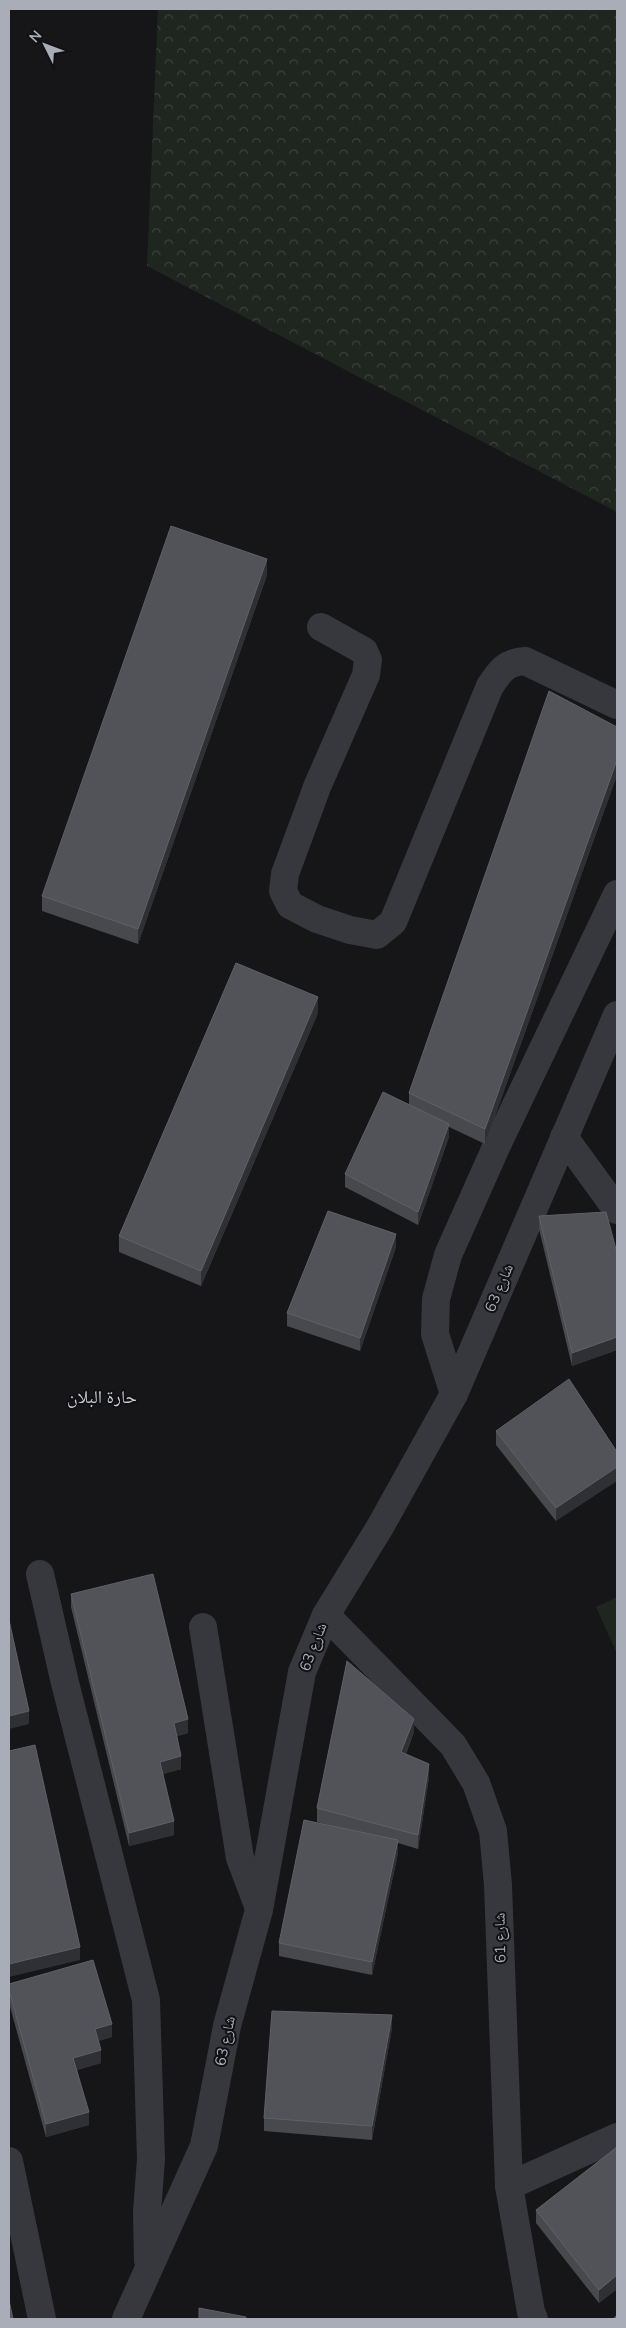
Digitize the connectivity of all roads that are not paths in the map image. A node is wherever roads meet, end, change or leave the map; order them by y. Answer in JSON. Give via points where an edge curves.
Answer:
{"nodes":[{"id":1,"x":321,"y":627,"type":"dead end"},
{"id":2,"x":617,"y":705,"type":"edge"},
{"id":3,"x":617,"y":894,"type":"edge"},
{"id":4,"x":617,"y":1016,"type":"edge"},
{"id":5,"x":564,"y":1137,"type":"junction"},
{"id":6,"x":617,"y":1210,"type":"edge"},
{"id":7,"x":454,"y":1394,"type":"junction"},
{"id":8,"x":40,"y":1574,"type":"dead end"},
{"id":9,"x":326,"y":1615,"type":"junction"},
{"id":10,"x":203,"y":1627,"type":"dead end"},
{"id":11,"x":259,"y":1910,"type":"junction"},
{"id":12,"x":617,"y":2137,"type":"edge"},
{"id":13,"x":9,"y":2161,"type":"edge"},
{"id":14,"x":509,"y":2186,"type":"junction"},
{"id":15,"x":149,"y":2267,"type":"junction"},
{"id":16,"x":42,"y":2319,"type":"edge"},
{"id":17,"x":126,"y":2319,"type":"edge"},
{"id":18,"x":534,"y":2319,"type":"edge"}],
"edges":[{"from":1,"to":2,"type":"street","via":[[364,651],[368,660],[366,675],[317,787],[285,874],[283,891],[290,905],[317,919],[350,930],[377,935],[393,922],[490,686],[500,670],[513,662],[525,661]]},
{"from":3,"to":7,"type":"street","via":[[448,1255],[436,1299],[435,1334]]},
{"from":4,"to":5,"type":"street","name":"شارع 63"},
{"from":5,"to":6,"type":"street"},
{"from":5,"to":7,"type":"street","name":"شارع 63"},
{"from":7,"to":9,"type":"street","name":"شارع 63","via":[[380,1527]]},
{"from":8,"to":15,"type":"street","via":[[64,1683],[146,2000]]},
{"from":9,"to":11,"type":"street","name":"شارع 63","via":[[302,1672]]},
{"from":9,"to":14,"type":"street","name":"شارع 61","via":[[453,1745],[476,1783],[493,1832],[498,1885]]},
{"from":10,"to":11,"type":"street","via":[[240,1858]]},
{"from":11,"to":15,"type":"street","name":"شارع 63","via":[[227,2026],[204,2146]]},
{"from":12,"to":14,"type":"street"},
{"from":13,"to":16,"type":"street"},
{"from":14,"to":18,"type":"street","name":"شارع 61"},
{"from":15,"to":17,"type":"street","name":"شارع 63"}]}
